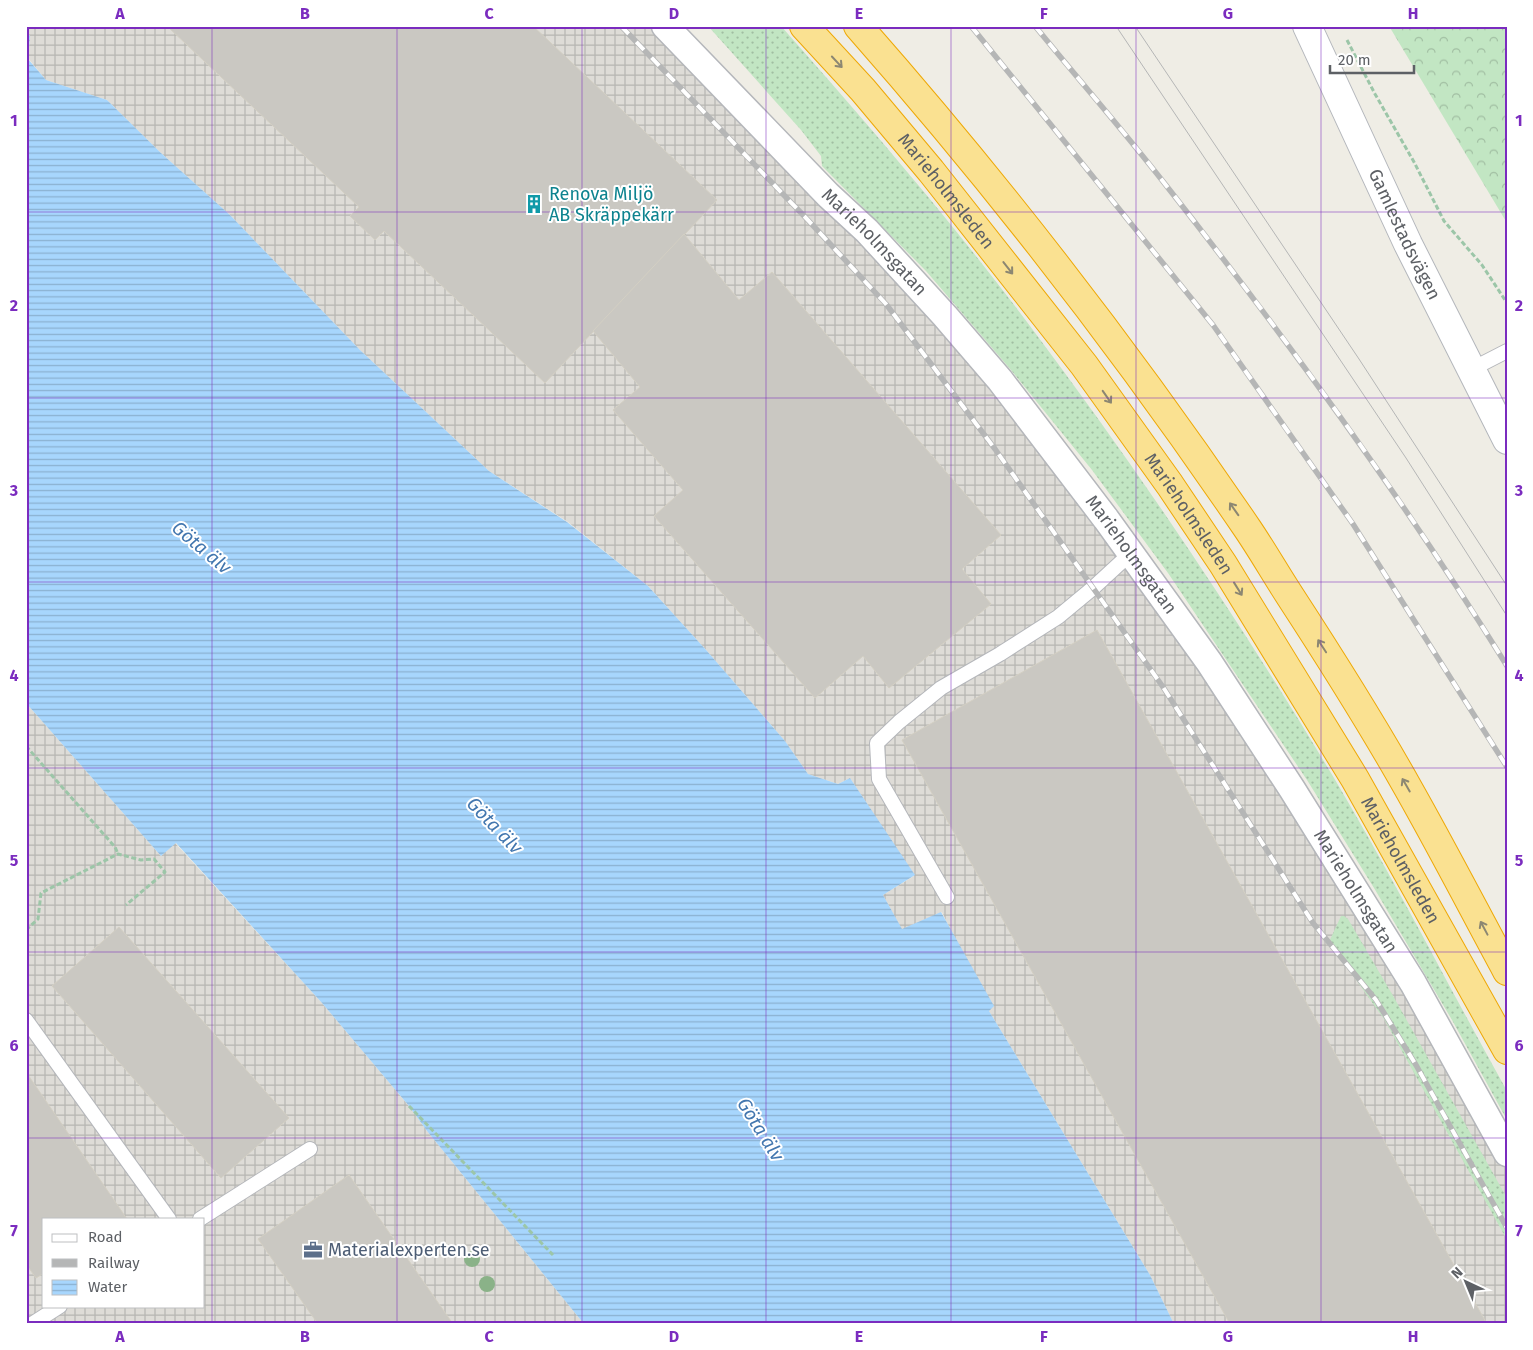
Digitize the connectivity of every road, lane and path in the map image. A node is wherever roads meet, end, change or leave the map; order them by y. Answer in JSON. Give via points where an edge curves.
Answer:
{"nodes":[{"id":1,"x":665,"y":26,"type":"edge"},
{"id":2,"x":804,"y":26,"type":"edge"},
{"id":3,"x":858,"y":26,"type":"edge"},
{"id":4,"x":1307,"y":26,"type":"edge"},
{"id":5,"x":1344,"y":35,"type":"dead end"},
{"id":6,"x":1507,"y":303,"type":"edge"},
{"id":7,"x":1507,"y":352,"type":"edge"},
{"id":8,"x":1470,"y":370,"type":"junction"},
{"id":9,"x":1507,"y":440,"type":"edge"},
{"id":10,"x":1131,"y":553,"type":"junction"},
{"id":11,"x":26,"y":746,"type":"edge"},
{"id":12,"x":118,"y":854,"type":"junction"},
{"id":13,"x":948,"y":897,"type":"dead end"},
{"id":14,"x":126,"y":905,"type":"dead end"},
{"id":15,"x":26,"y":930,"type":"edge"},
{"id":16,"x":1507,"y":971,"type":"edge"},
{"id":17,"x":26,"y":1020,"type":"edge"},
{"id":18,"x":1507,"y":1050,"type":"edge"},
{"id":19,"x":410,"y":1106,"type":"dead end"},
{"id":20,"x":310,"y":1149,"type":"dead end"},
{"id":21,"x":1507,"y":1153,"type":"edge"},
{"id":22,"x":168,"y":1218,"type":"edge"},
{"id":23,"x":202,"y":1218,"type":"edge"},
{"id":24,"x":552,"y":1255,"type":"dead end"},
{"id":25,"x":57,"y":1308,"type":"edge"},
{"id":26,"x":32,"y":1324,"type":"edge"}],
"edges":[{"from":1,"to":10,"type":"street","name":"Marieholmsgatan","via":[[945,316],[1000,380]]},
{"from":2,"to":18,"type":"highway","name":"Marieholmsleden","one_way":true,"via":[[863,90],[944,187],[1084,365],[1170,485],[1355,779]]},
{"from":16,"to":3,"type":"highway","one_way":true,"via":[[1408,787],[1248,530],[1080,296],[982,170]]},
{"from":4,"to":8,"type":"street","name":"Gamlestadsvägen"},
{"from":5,"to":6,"type":"path","via":[[1444,221],[1482,265]]},
{"from":7,"to":8,"type":"lane"},
{"from":8,"to":9,"type":"street","name":"Gamlestadsvägen"},
{"from":10,"to":13,"type":"lane","via":[[1058,617],[941,688],[877,743],[879,780]]},
{"from":10,"to":21,"type":"street","name":"Marieholmsgatan","via":[[1209,662],[1292,789],[1413,983]]},
{"from":11,"to":12,"type":"path"},
{"from":12,"to":14,"type":"path","via":[[141,860],[154,859],[165,872]]},
{"from":12,"to":15,"type":"path","via":[[41,893],[38,919]]},
{"from":17,"to":22,"type":"lane"},
{"from":19,"to":24,"type":"path"},
{"from":20,"to":23,"type":"lane"},
{"from":25,"to":26,"type":"lane"}]}
